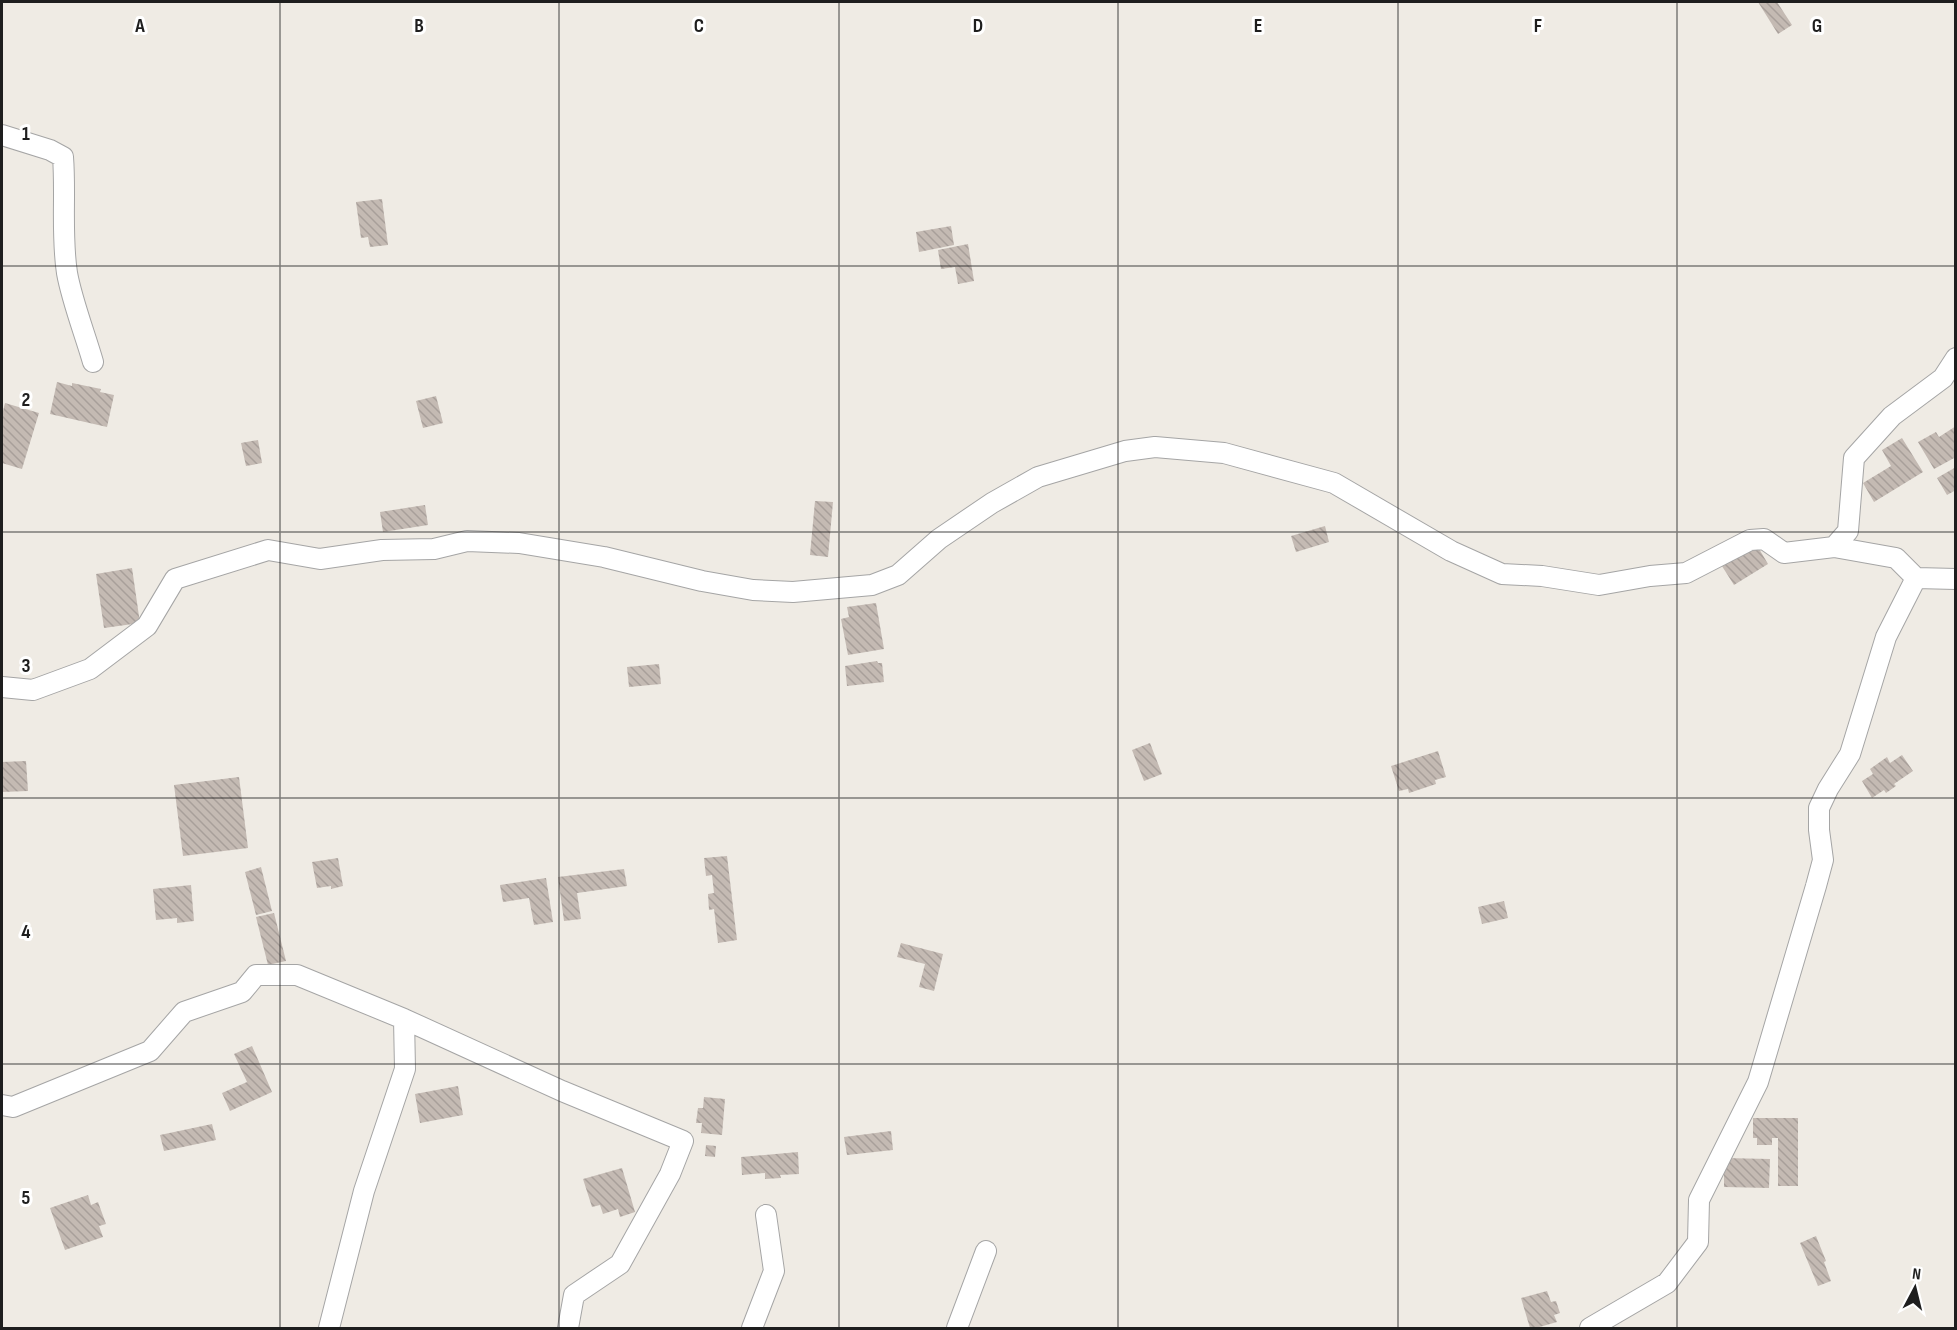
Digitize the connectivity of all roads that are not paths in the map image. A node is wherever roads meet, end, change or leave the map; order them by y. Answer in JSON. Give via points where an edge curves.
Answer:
{"nodes":[{"id":1,"x":2,"y":135,"type":"edge"},
{"id":2,"x":1956,"y":358,"type":"edge"},
{"id":3,"x":93,"y":362,"type":"dead end"},
{"id":4,"x":1834,"y":547,"type":"junction"},
{"id":5,"x":1916,"y":578,"type":"junction"},
{"id":6,"x":1956,"y":579,"type":"edge"},
{"id":7,"x":2,"y":687,"type":"edge"},
{"id":8,"x":404,"y":1019,"type":"junction"},
{"id":9,"x":2,"y":1105,"type":"edge"},
{"id":10,"x":766,"y":1215,"type":"dead end"},
{"id":11,"x":986,"y":1251,"type":"dead end"},
{"id":12,"x":329,"y":1329,"type":"edge"},
{"id":13,"x":568,"y":1329,"type":"edge"},
{"id":14,"x":752,"y":1329,"type":"edge"},
{"id":15,"x":957,"y":1329,"type":"edge"},
{"id":16,"x":1590,"y":1329,"type":"edge"}],
"edges":[{"from":1,"to":3,"type":"street","via":[[63,157],[68,273]]},
{"from":2,"to":4,"type":"street","via":[[1943,378],[1892,416],[1854,458],[1848,531]]},
{"from":4,"to":5,"type":"street","via":[[1896,558]]},
{"from":4,"to":7,"type":"street","via":[[1784,553],[1764,539],[1750,540],[1686,573],[1599,585],[1502,574],[1451,551],[1334,483],[1224,453],[1155,447],[1125,451],[1038,477],[939,539],[898,575],[872,585],[841,589],[753,590],[519,543],[467,541],[434,549],[381,550],[320,559],[268,550],[175,579],[147,626],[90,669],[33,690]]},
{"from":5,"to":6,"type":"street"},
{"from":5,"to":16,"type":"street","via":[[1886,637],[1850,754],[1819,808],[1823,860],[1816,886],[1758,1082],[1700,1200],[1698,1242],[1667,1283]]},
{"from":8,"to":9,"type":"street","via":[[297,975],[256,975],[242,992],[184,1012],[150,1051],[13,1107]]},
{"from":8,"to":12,"type":"street","via":[[405,1069],[364,1191]]},
{"from":8,"to":13,"type":"street","via":[[683,1141],[670,1174],[620,1264],[574,1295]]},
{"from":10,"to":14,"type":"street","via":[[774,1271]]},
{"from":11,"to":15,"type":"street"}]}
